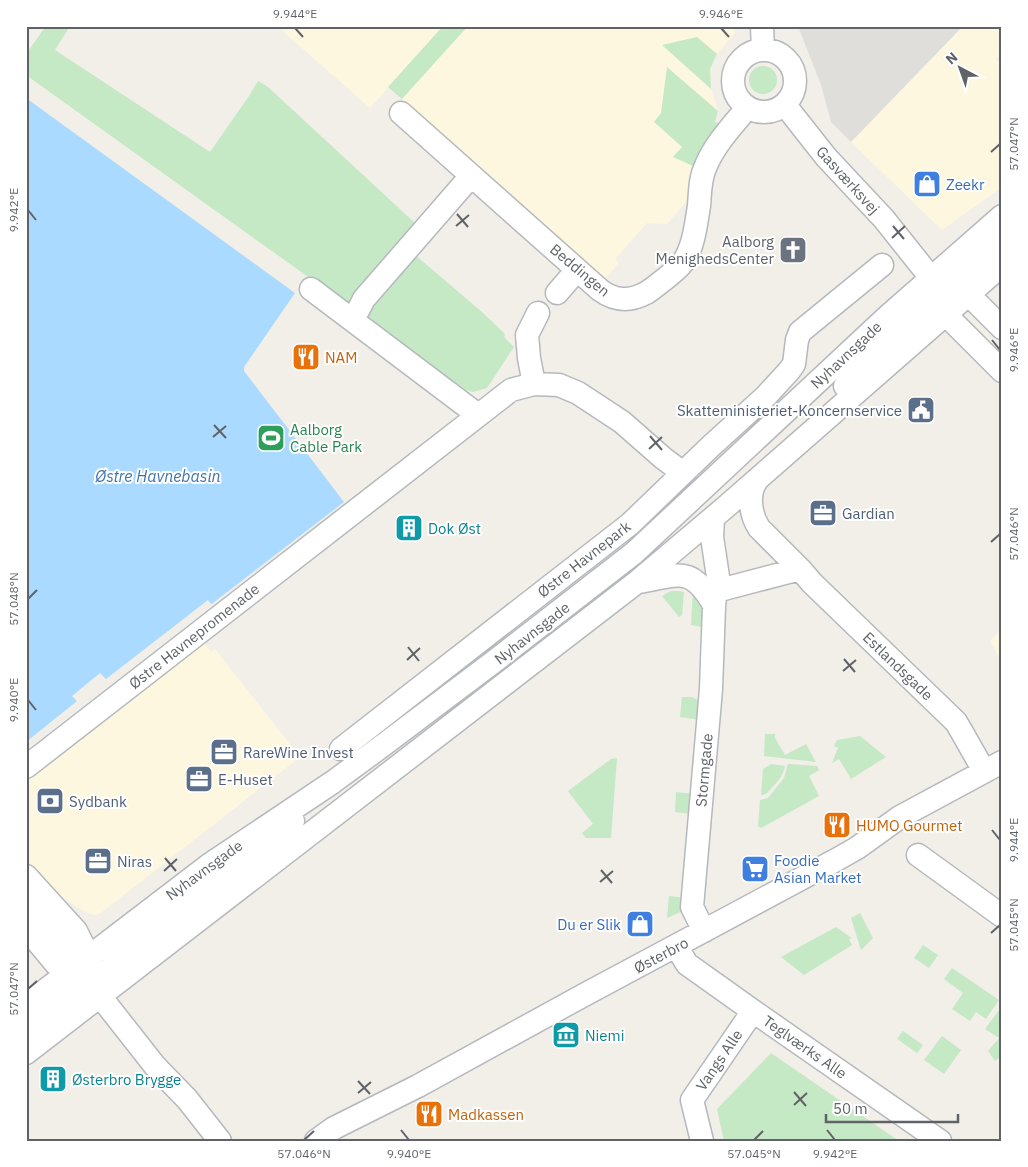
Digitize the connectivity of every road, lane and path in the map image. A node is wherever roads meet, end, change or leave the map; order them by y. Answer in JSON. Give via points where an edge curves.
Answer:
{"nodes":[{"id":1,"x":762,"y":26,"type":"edge"},
{"id":2,"x":763,"y":50,"type":"junction"},
{"id":3,"x":786,"y":105,"type":"junction"},
{"id":4,"x":747,"y":108,"type":"junction"},
{"id":5,"x":401,"y":113,"type":"dead end"},
{"id":6,"x":471,"y":176,"type":"junction"},
{"id":7,"x":1002,"y":216,"type":"edge"},
{"id":8,"x":1002,"y":240,"type":"edge"},
{"id":9,"x":1002,"y":264,"type":"edge"},
{"id":10,"x":882,"y":265,"type":"dead end"},
{"id":11,"x":577,"y":270,"type":"junction"},
{"id":12,"x":931,"y":278,"type":"junction"},
{"id":13,"x":311,"y":289,"type":"dead end"},
{"id":14,"x":960,"y":289,"type":"junction"},
{"id":15,"x":557,"y":293,"type":"dead end"},
{"id":16,"x":538,"y":313,"type":"dead end"},
{"id":17,"x":945,"y":314,"type":"junction"},
{"id":18,"x":353,"y":320,"type":"junction"},
{"id":19,"x":1002,"y":328,"type":"edge"},
{"id":20,"x":1002,"y":371,"type":"edge"},
{"id":21,"x":534,"y":384,"type":"junction"},
{"id":22,"x":478,"y":415,"type":"junction"},
{"id":23,"x":683,"y":473,"type":"junction"},
{"id":24,"x":755,"y":482,"type":"junction"},
{"id":25,"x":712,"y":519,"type":"junction"},
{"id":26,"x":800,"y":569,"type":"junction"},
{"id":27,"x":637,"y":582,"type":"junction"},
{"id":28,"x":717,"y":598,"type":"junction"},
{"id":29,"x":341,"y":749,"type":"dead end"},
{"id":30,"x":26,"y":767,"type":"edge"},
{"id":31,"x":993,"y":767,"type":"edge"},
{"id":32,"x":918,"y":855,"type":"dead end"},
{"id":33,"x":26,"y":876,"type":"edge"},
{"id":34,"x":26,"y":900,"type":"edge"},
{"id":35,"x":1002,"y":916,"type":"edge"},
{"id":36,"x":36,"y":927,"type":"edge"},
{"id":37,"x":704,"y":932,"type":"junction"},
{"id":38,"x":676,"y":946,"type":"junction"},
{"id":39,"x":88,"y":972,"type":"junction"},
{"id":40,"x":26,"y":1005,"type":"edge"},
{"id":41,"x":753,"y":1012,"type":"junction"},
{"id":42,"x":26,"y":1030,"type":"edge"},
{"id":43,"x":26,"y":1053,"type":"edge"},
{"id":44,"x":700,"y":1132,"type":"edge"},
{"id":45,"x":220,"y":1141,"type":"edge"},
{"id":46,"x":316,"y":1141,"type":"edge"},
{"id":47,"x":940,"y":1141,"type":"edge"}],
"edges":[{"from":1,"to":2,"type":"street"},
{"from":2,"to":3,"type":"street","via":[[784,56],[791,64],[796,85]]},
{"from":2,"to":4,"type":"street","via":[[740,60],[732,80],[739,101]]},
{"from":3,"to":4,"type":"street","via":[[768,113]]},
{"from":3,"to":12,"type":"street","name":"Gasværksvej","via":[[826,158],[884,219]]},
{"from":4,"to":11,"type":"street","name":"Beddingen","via":[[709,158],[702,176],[696,229],[688,253],[677,268],[644,294],[621,300],[607,295]]},
{"from":5,"to":6,"type":"street","name":"Beddingen"},
{"from":6,"to":11,"type":"street","name":"Beddingen"},
{"from":6,"to":18,"type":"street","via":[[364,299]]},
{"from":7,"to":12,"type":"street","name":"Nyhavnsgade"},
{"from":8,"to":14,"type":"street","via":[[971,265]]},
{"from":9,"to":14,"type":"street","name":"Nyhavnsgade"},
{"from":10,"to":23,"type":"street","name":"Østre Havnepark","via":[[800,332],[794,364],[789,371]]},
{"from":11,"to":15,"type":"street"},
{"from":12,"to":14,"type":"street"},
{"from":12,"to":17,"type":"street","name":"Gasværksvej"},
{"from":12,"to":24,"type":"street","via":[[931,299],[924,309],[862,368]]},
{"from":12,"to":39,"type":"street","name":"Nyhavnsgade","via":[[634,553],[333,782],[217,860]]},
{"from":13,"to":18,"type":"street"},
{"from":14,"to":17,"type":"street","name":"Nyhavnsgade"},
{"from":14,"to":19,"type":"street"},
{"from":16,"to":21,"type":"street","via":[[527,334]]},
{"from":17,"to":20,"type":"street"},
{"from":17,"to":24,"type":"street","name":"Nyhavnsgade"},
{"from":18,"to":22,"type":"street"},
{"from":21,"to":22,"type":"street","via":[[511,390]]},
{"from":21,"to":23,"type":"street","via":[[559,385],[578,393],[622,422]]},
{"from":22,"to":30,"type":"street","name":"Østre Havnepromenade"},
{"from":23,"to":29,"type":"street","name":"Østre Havnepark","via":[[623,530]]},
{"from":24,"to":25,"type":"street","name":"Nyhavnsgade"},
{"from":24,"to":26,"type":"street","name":"Estlandsgade","via":[[751,503],[754,521]]},
{"from":25,"to":27,"type":"street","name":"Nyhavnsgade"},
{"from":25,"to":28,"type":"street","name":"Stormgade"},
{"from":26,"to":28,"type":"street"},
{"from":26,"to":31,"type":"street","name":"Estlandsgade","via":[[956,722]]},
{"from":27,"to":28,"type":"street","via":[[682,575],[691,577]]},
{"from":27,"to":39,"type":"street","name":"Nyhavnsgade","via":[[133,970]]},
{"from":28,"to":37,"type":"street","name":"Stormgade","via":[[692,907]]},
{"from":31,"to":37,"type":"street","name":"Østerbro","via":[[900,817],[836,860]]},
{"from":32,"to":35,"type":"street"},
{"from":33,"to":39,"type":"street","via":[[76,930]]},
{"from":34,"to":36,"type":"street"},
{"from":36,"to":39,"type":"street"},
{"from":37,"to":38,"type":"street","name":"Østerbro"},
{"from":38,"to":41,"type":"street","name":"Teglværks Alle","via":[[687,964]]},
{"from":38,"to":46,"type":"street","name":"Østerbro","via":[[334,1128]]},
{"from":39,"to":40,"type":"street","name":"Nyhavnsgade"},
{"from":39,"to":42,"type":"street","via":[[69,998]]},
{"from":39,"to":43,"type":"street","name":"Nyhavnsgade"},
{"from":39,"to":45,"type":"street","via":[[155,1066],[187,1099]]},
{"from":41,"to":44,"type":"street","name":"Vangs Alle","via":[[692,1100]]},
{"from":41,"to":47,"type":"street","name":"Teglværks Alle"}]}
